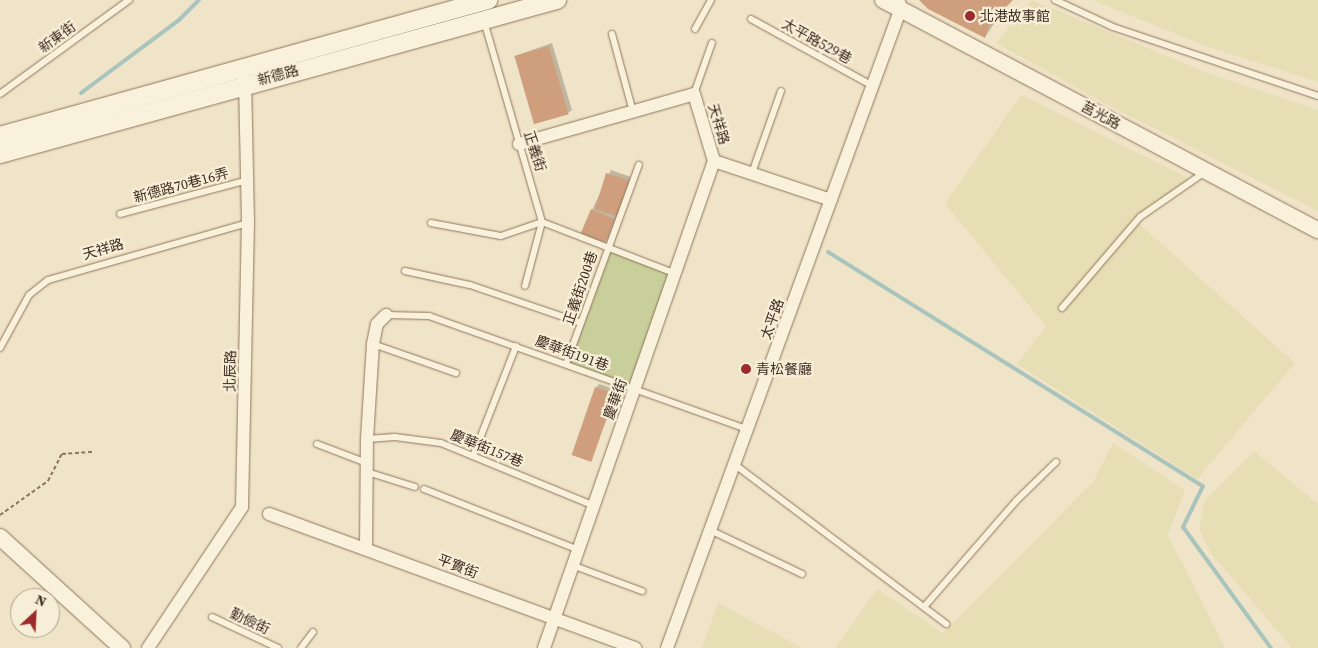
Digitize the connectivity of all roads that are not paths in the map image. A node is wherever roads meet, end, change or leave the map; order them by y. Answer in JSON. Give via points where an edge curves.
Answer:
{"nodes":[{"id":1,"x":129,"y":0,"type":"edge"},
{"id":2,"x":488,"y":0,"type":"edge"},
{"id":3,"x":557,"y":0,"type":"edge"},
{"id":4,"x":711,"y":0,"type":"edge"},
{"id":5,"x":883,"y":0,"type":"edge"},
{"id":6,"x":1055,"y":0,"type":"edge"},
{"id":7,"x":900,"y":4,"type":"edge"},
{"id":8,"x":751,"y":19,"type":"dead end"},
{"id":9,"x":484,"y":20,"type":"junction"},
{"id":10,"x":695,"y":29,"type":"dead end"},
{"id":11,"x":612,"y":34,"type":"dead end"},
{"id":12,"x":712,"y":44,"type":"dead end"},
{"id":13,"x":242,"y":67,"type":"junction"},
{"id":14,"x":247,"y":84,"type":"junction"},
{"id":15,"x":871,"y":85,"type":"junction"},
{"id":16,"x":781,"y":90,"type":"dead end"},
{"id":17,"x":0,"y":94,"type":"edge"},
{"id":18,"x":694,"y":94,"type":"junction"},
{"id":19,"x":1318,"y":96,"type":"edge"},
{"id":20,"x":633,"y":112,"type":"junction"},
{"id":21,"x":0,"y":136,"type":"edge"},
{"id":22,"x":519,"y":144,"type":"junction"},
{"id":23,"x":0,"y":154,"type":"edge"},
{"id":24,"x":714,"y":161,"type":"junction"},
{"id":25,"x":638,"y":164,"type":"dead end"},
{"id":26,"x":1206,"y":171,"type":"junction"},
{"id":27,"x":752,"y":173,"type":"junction"},
{"id":28,"x":248,"y":180,"type":"junction"},
{"id":29,"x":831,"y":200,"type":"junction"},
{"id":30,"x":120,"y":214,"type":"dead end"},
{"id":31,"x":542,"y":222,"type":"junction"},
{"id":32,"x":248,"y":223,"type":"junction"},
{"id":33,"x":431,"y":223,"type":"dead end"},
{"id":34,"x":1318,"y":230,"type":"edge"},
{"id":35,"x":607,"y":249,"type":"junction"},
{"id":36,"x":405,"y":271,"type":"dead end"},
{"id":37,"x":676,"y":274,"type":"junction"},
{"id":38,"x":525,"y":286,"type":"dead end"},
{"id":39,"x":1062,"y":308,"type":"dead end"},
{"id":40,"x":386,"y":315,"type":"joint"},
{"id":41,"x":581,"y":323,"type":"junction"},
{"id":42,"x":373,"y":344,"type":"junction"},
{"id":43,"x":516,"y":346,"type":"junction"},
{"id":44,"x":0,"y":348,"type":"edge"},
{"id":45,"x":566,"y":364,"type":"junction"},
{"id":46,"x":456,"y":373,"type":"dead end"},
{"id":47,"x":634,"y":389,"type":"junction"},
{"id":48,"x":747,"y":429,"type":"junction"},
{"id":49,"x":367,"y":439,"type":"junction"},
{"id":50,"x":317,"y":444,"type":"dead end"},
{"id":51,"x":474,"y":456,"type":"junction"},
{"id":52,"x":1056,"y":462,"type":"dead end"},
{"id":53,"x":734,"y":464,"type":"junction"},
{"id":54,"x":367,"y":468,"type":"junction"},
{"id":55,"x":415,"y":488,"type":"dead end"},
{"id":56,"x":424,"y":489,"type":"dead end"},
{"id":57,"x":592,"y":504,"type":"junction"},
{"id":58,"x":269,"y":514,"type":"dead end"},
{"id":59,"x":709,"y":530,"type":"junction"},
{"id":60,"x":0,"y":537,"type":"edge"},
{"id":61,"x":366,"y":548,"type":"junction"},
{"id":62,"x":576,"y":549,"type":"junction"},
{"id":63,"x":571,"y":564,"type":"junction"},
{"id":64,"x":802,"y":574,"type":"dead end"},
{"id":65,"x":642,"y":591,"type":"dead end"},
{"id":66,"x":924,"y":607,"type":"junction"},
{"id":67,"x":212,"y":617,"type":"dead end"},
{"id":68,"x":555,"y":619,"type":"junction"},
{"id":69,"x":946,"y":624,"type":"dead end"},
{"id":70,"x":313,"y":632,"type":"dead end"},
{"id":71,"x":122,"y":648,"type":"edge"},
{"id":72,"x":148,"y":648,"type":"edge"},
{"id":73,"x":278,"y":648,"type":"edge"},
{"id":74,"x":301,"y":648,"type":"edge"},
{"id":75,"x":544,"y":648,"type":"edge"},
{"id":76,"x":635,"y":648,"type":"edge"},
{"id":77,"x":667,"y":648,"type":"edge"}],
"edges":[{"from":1,"to":17,"type":"lane","name":"新東街"},
{"from":2,"to":13,"type":"main road","name":"新德路"},
{"from":3,"to":9,"type":"main road","name":"新德路"},
{"from":4,"to":10,"type":"lane"},
{"from":5,"to":7,"type":"street","name":"莒光路"},
{"from":6,"to":19,"type":"lane","via":[[1113,27]]},
{"from":7,"to":15,"type":"street","name":"太平路"},
{"from":7,"to":26,"type":"street","name":"莒光路"},
{"from":8,"to":15,"type":"lane","name":"太平路529巷"},
{"from":9,"to":14,"type":"main road","name":"新德路"},
{"from":9,"to":22,"type":"lane","name":"正義街"},
{"from":11,"to":20,"type":"lane"},
{"from":12,"to":18,"type":"lane"},
{"from":13,"to":14,"type":"street","name":"北辰路"},
{"from":13,"to":21,"type":"main road","name":"新德路"},
{"from":14,"to":23,"type":"main road","name":"新德路"},
{"from":14,"to":28,"type":"street","name":"北辰路"},
{"from":15,"to":29,"type":"street","name":"太平路"},
{"from":16,"to":27,"type":"lane"},
{"from":18,"to":20,"type":"street","name":"天祥路"},
{"from":18,"to":24,"type":"street","name":"天祥路"},
{"from":20,"to":22,"type":"street","name":"天祥路"},
{"from":22,"to":31,"type":"lane","name":"正義街"},
{"from":24,"to":27,"type":"street","name":"天祥路"},
{"from":24,"to":37,"type":"street","name":"慶華街"},
{"from":25,"to":35,"type":"lane"},
{"from":26,"to":34,"type":"street","name":"莒光路"},
{"from":26,"to":39,"type":"lane","via":[[1140,217]]},
{"from":27,"to":29,"type":"street","name":"天祥路"},
{"from":28,"to":30,"type":"lane","name":"新德路70巷16弄"},
{"from":28,"to":32,"type":"street","name":"北辰路"},
{"from":29,"to":48,"type":"street","name":"太平路"},
{"from":31,"to":33,"type":"lane","via":[[501,236]]},
{"from":31,"to":35,"type":"lane"},
{"from":31,"to":38,"type":"lane"},
{"from":32,"to":44,"type":"lane","name":"天祥路","via":[[48,280],[29,295]]},
{"from":32,"to":72,"type":"street","name":"北辰路","via":[[242,507]]},
{"from":35,"to":37,"type":"lane"},
{"from":35,"to":41,"type":"lane","name":"正義街200巷"},
{"from":36,"to":41,"type":"lane","via":[[470,285]]},
{"from":37,"to":47,"type":"street","name":"慶華街"},
{"from":40,"to":42,"type":"street","via":[[377,324]]},
{"from":40,"to":43,"type":"lane","name":"慶華街191巷","via":[[429,316]]},
{"from":41,"to":45,"type":"lane","name":"正義街200巷"},
{"from":42,"to":46,"type":"lane"},
{"from":42,"to":49,"type":"street"},
{"from":43,"to":45,"type":"lane","name":"慶華街191巷"},
{"from":43,"to":51,"type":"lane"},
{"from":45,"to":47,"type":"lane","name":"慶華街191巷"},
{"from":47,"to":48,"type":"lane","name":"慶華街191巷"},
{"from":47,"to":57,"type":"street","name":"慶華街"},
{"from":48,"to":53,"type":"street","name":"太平路"},
{"from":49,"to":51,"type":"lane","name":"慶華街157巷","via":[[395,437],[441,443]]},
{"from":49,"to":54,"type":"street"},
{"from":50,"to":54,"type":"lane"},
{"from":51,"to":57,"type":"lane","name":"慶華街157巷"},
{"from":52,"to":66,"type":"lane","via":[[1016,501]]},
{"from":53,"to":59,"type":"street","name":"太平路"},
{"from":53,"to":66,"type":"lane"},
{"from":54,"to":55,"type":"lane"},
{"from":54,"to":61,"type":"street"},
{"from":56,"to":62,"type":"lane"},
{"from":57,"to":62,"type":"street","name":"慶華街"},
{"from":58,"to":61,"type":"street","name":"平實街"},
{"from":59,"to":64,"type":"lane"},
{"from":59,"to":77,"type":"street","name":"太平路"},
{"from":60,"to":71,"type":"street"},
{"from":61,"to":68,"type":"street","name":"平實街"},
{"from":62,"to":63,"type":"street","name":"慶華街"},
{"from":63,"to":65,"type":"lane"},
{"from":63,"to":68,"type":"street","name":"慶華街"},
{"from":66,"to":69,"type":"lane"},
{"from":67,"to":73,"type":"lane","name":"勤儉街"},
{"from":68,"to":75,"type":"street","name":"慶華街"},
{"from":68,"to":76,"type":"street","name":"平實街"},
{"from":70,"to":74,"type":"lane"}]}
